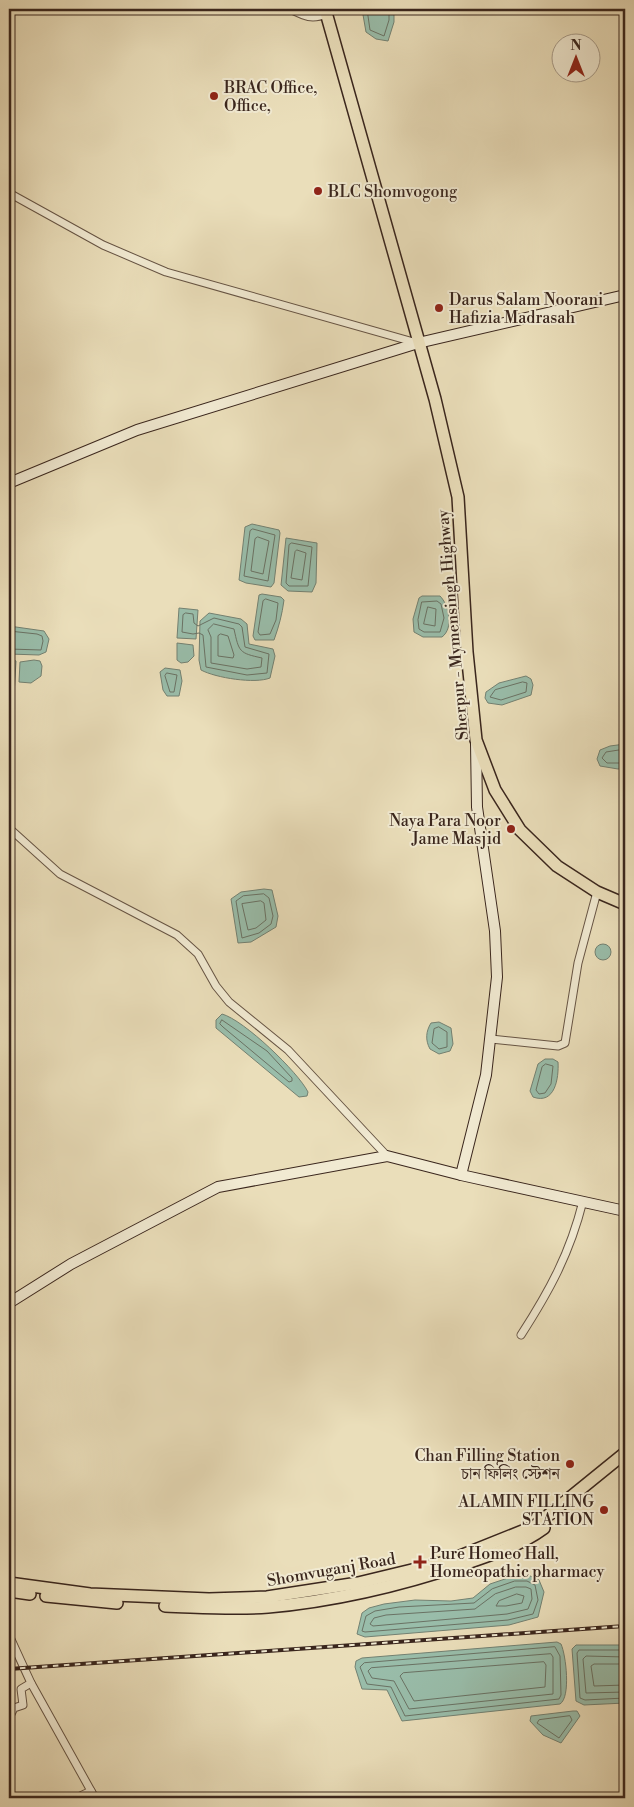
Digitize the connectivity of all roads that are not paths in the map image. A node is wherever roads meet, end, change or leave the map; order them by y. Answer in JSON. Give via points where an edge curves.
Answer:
{"nodes":[{"id":1,"x":290,"y":9,"type":"edge"},
{"id":2,"x":326,"y":12,"type":"edge"},
{"id":3,"x":9,"y":193,"type":"edge"},
{"id":4,"x":625,"y":295,"type":"edge"},
{"id":5,"x":418,"y":343,"type":"junction"},
{"id":6,"x":9,"y":483,"type":"edge"},
{"id":7,"x":476,"y":740,"type":"junction"},
{"id":8,"x":9,"y":828,"type":"edge"},
{"id":9,"x":597,"y":892,"type":"junction"},
{"id":10,"x":625,"y":904,"type":"edge"},
{"id":11,"x":491,"y":1039,"type":"junction"},
{"id":12,"x":387,"y":1156,"type":"junction"},
{"id":13,"x":461,"y":1175,"type":"junction"},
{"id":14,"x":583,"y":1202,"type":"junction"},
{"id":15,"x":625,"y":1211,"type":"edge"},
{"id":16,"x":9,"y":1302,"type":"edge"},
{"id":17,"x":521,"y":1334,"type":"dead end"},
{"id":18,"x":625,"y":1453,"type":"edge"},
{"id":19,"x":625,"y":1463,"type":"edge"},
{"id":20,"x":9,"y":1583,"type":"edge"},
{"id":21,"x":9,"y":1591,"type":"edge"},
{"id":22,"x":9,"y":1635,"type":"edge"},
{"id":23,"x":31,"y":1683,"type":"junction"},
{"id":24,"x":9,"y":1718,"type":"edge"},
{"id":25,"x":90,"y":1790,"type":"junction"},
{"id":26,"x":76,"y":1798,"type":"edge"},
{"id":27,"x":95,"y":1798,"type":"edge"}],
"edges":[{"from":1,"to":2,"type":"street","via":[[308,18]]},
{"from":2,"to":5,"type":"main road","name":"Sherpur - Mymensingh Highway"},
{"from":3,"to":5,"type":"street","via":[[103,245],[166,272]]},
{"from":4,"to":5,"type":"street"},
{"from":5,"to":6,"type":"street","via":[[137,430]]},
{"from":5,"to":7,"type":"main road","name":"Sherpur - Mymensingh Highway","via":[[458,497]]},
{"from":7,"to":9,"type":"main road","name":"Sherpur - Mymensingh Highway","via":[[495,790],[520,830],[557,866]]},
{"from":7,"to":11,"type":"street","via":[[478,807],[495,931],[497,977]]},
{"from":8,"to":12,"type":"street","via":[[60,874],[177,935],[192,947],[229,1002],[288,1050]]},
{"from":9,"to":10,"type":"main road","name":"Sherpur - Mymensingh Highway"},
{"from":9,"to":11,"type":"street","via":[[578,963],[565,1043],[558,1046]]},
{"from":11,"to":13,"type":"street","via":[[484,1084]]},
{"from":12,"to":13,"type":"street"},
{"from":12,"to":16,"type":"street","via":[[218,1187],[71,1264]]},
{"from":13,"to":14,"type":"street"},
{"from":14,"to":15,"type":"street"},
{"from":14,"to":17,"type":"street","via":[[572,1241],[557,1276]]},
{"from":18,"to":20,"type":"main road","name":"Shomvuganj Road","via":[[535,1526],[445,1562],[358,1584],[267,1597],[209,1599],[90,1594]]},
{"from":19,"to":21,"type":"main road","name":"Shomvuganj Road","via":[[542,1530],[526,1539],[434,1574],[361,1591],[285,1605],[239,1608],[89,1602]]},
{"from":22,"to":23,"type":"street"},
{"from":23,"to":24,"type":"street","via":[[21,1689],[23,1705],[14,1708]]},
{"from":23,"to":25,"type":"street"},
{"from":25,"to":26,"type":"street"},
{"from":25,"to":27,"type":"street"}]}
